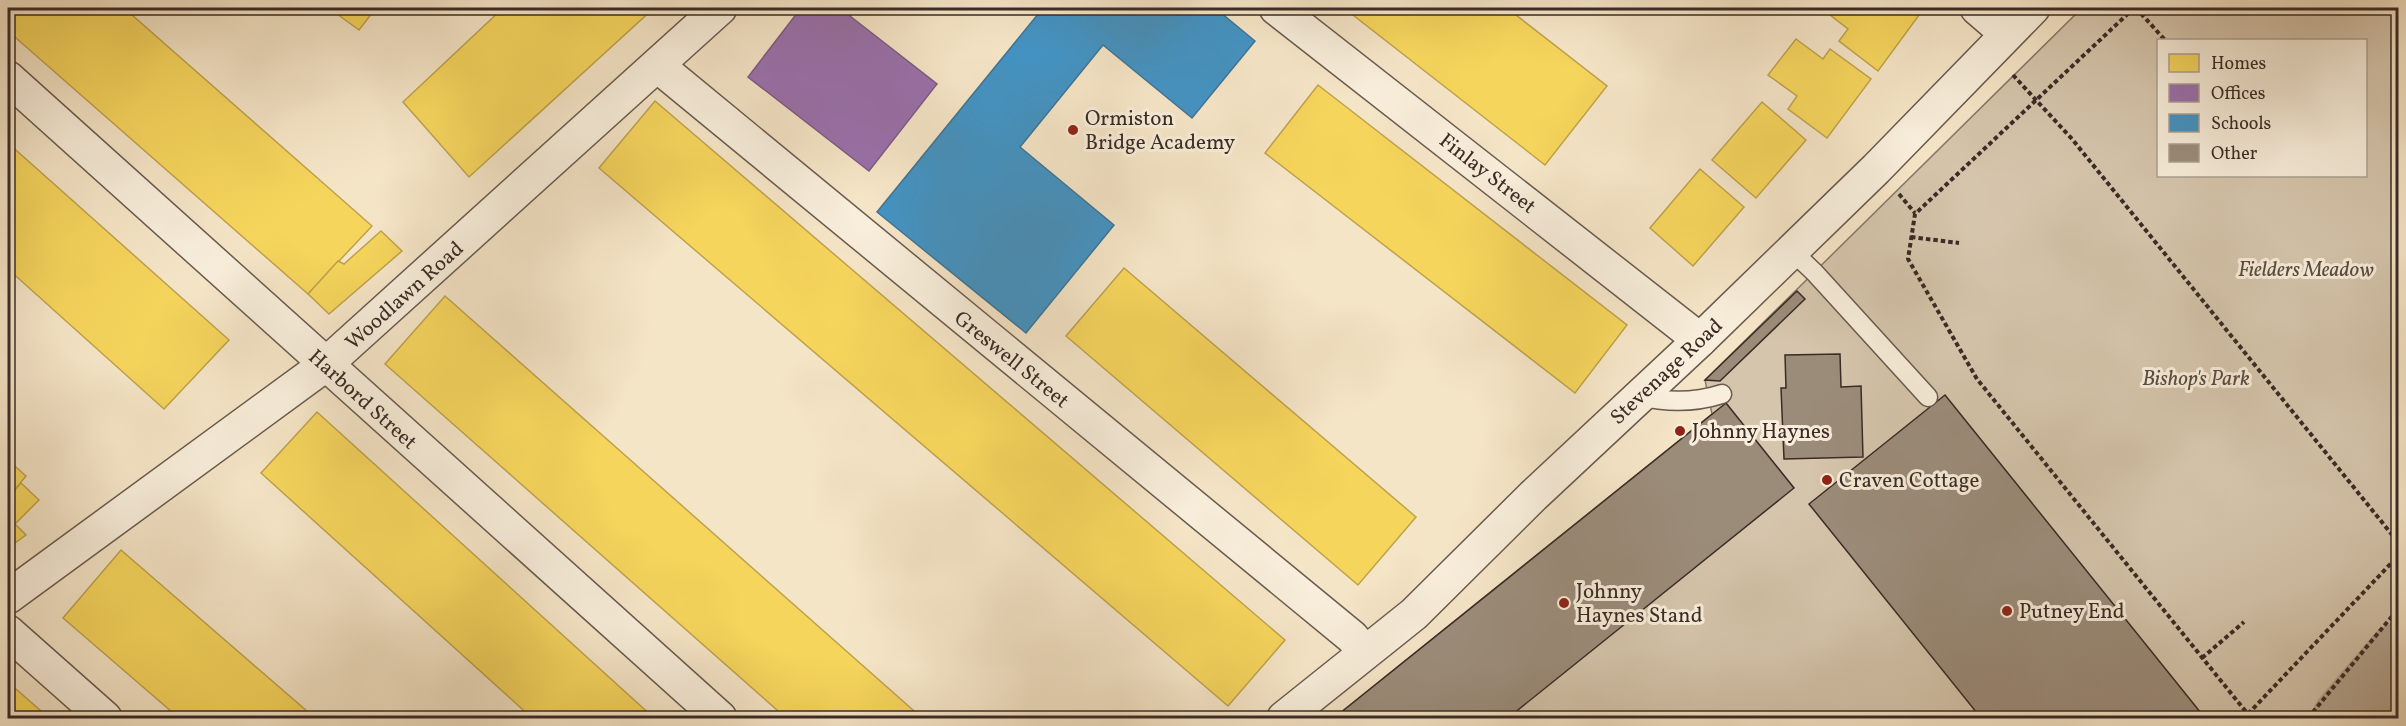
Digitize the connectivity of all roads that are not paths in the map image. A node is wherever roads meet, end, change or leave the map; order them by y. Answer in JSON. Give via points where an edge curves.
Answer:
{"nodes":[{"id":1,"x":720,"y":8,"type":"edge"},
{"id":2,"x":1276,"y":8,"type":"edge"},
{"id":3,"x":1977,"y":8,"type":"edge"},
{"id":4,"x":2033,"y":8,"type":"edge"},
{"id":5,"x":2006,"y":33,"type":"junction"},
{"id":6,"x":658,"y":66,"type":"junction"},
{"id":7,"x":8,"y":78,"type":"edge"},
{"id":8,"x":1792,"y":251,"type":"junction"},
{"id":9,"x":1700,"y":340,"type":"junction"},
{"id":10,"x":325,"y":365,"type":"junction"},
{"id":11,"x":1722,"y":394,"type":"dead end"},
{"id":12,"x":1639,"y":396,"type":"junction"},
{"id":13,"x":1928,"y":397,"type":"dead end"},
{"id":14,"x":8,"y":597,"type":"edge"},
{"id":15,"x":8,"y":632,"type":"edge"},
{"id":16,"x":1365,"y":652,"type":"junction"},
{"id":17,"x":105,"y":718,"type":"edge"},
{"id":18,"x":720,"y":718,"type":"edge"},
{"id":19,"x":1284,"y":718,"type":"edge"}],
"edges":[{"from":1,"to":6,"type":"street","name":"Woodlawn Road"},
{"from":2,"to":9,"type":"street","name":"Finlay Street"},
{"from":3,"to":5,"type":"street"},
{"from":4,"to":5,"type":"street","name":"Stevenage Road"},
{"from":5,"to":8,"type":"street","name":"Stevenage Road"},
{"from":6,"to":10,"type":"street","name":"Woodlawn Road"},
{"from":6,"to":16,"type":"street","name":"Greswell Street","via":[[1352,637]]},
{"from":7,"to":10,"type":"street","name":"Harbord Street"},
{"from":8,"to":9,"type":"street","name":"Stevenage Road"},
{"from":8,"to":13,"type":"lane"},
{"from":9,"to":12,"type":"street","name":"Stevenage Road"},
{"from":10,"to":14,"type":"street","name":"Woodlawn Road"},
{"from":10,"to":18,"type":"street","name":"Harbord Street"},
{"from":11,"to":12,"type":"lane","via":[[1664,402]]},
{"from":12,"to":16,"type":"street","name":"Stevenage Road","via":[[1414,614]]},
{"from":15,"to":17,"type":"street"},
{"from":16,"to":19,"type":"street","name":"Stevenage Road"}]}
